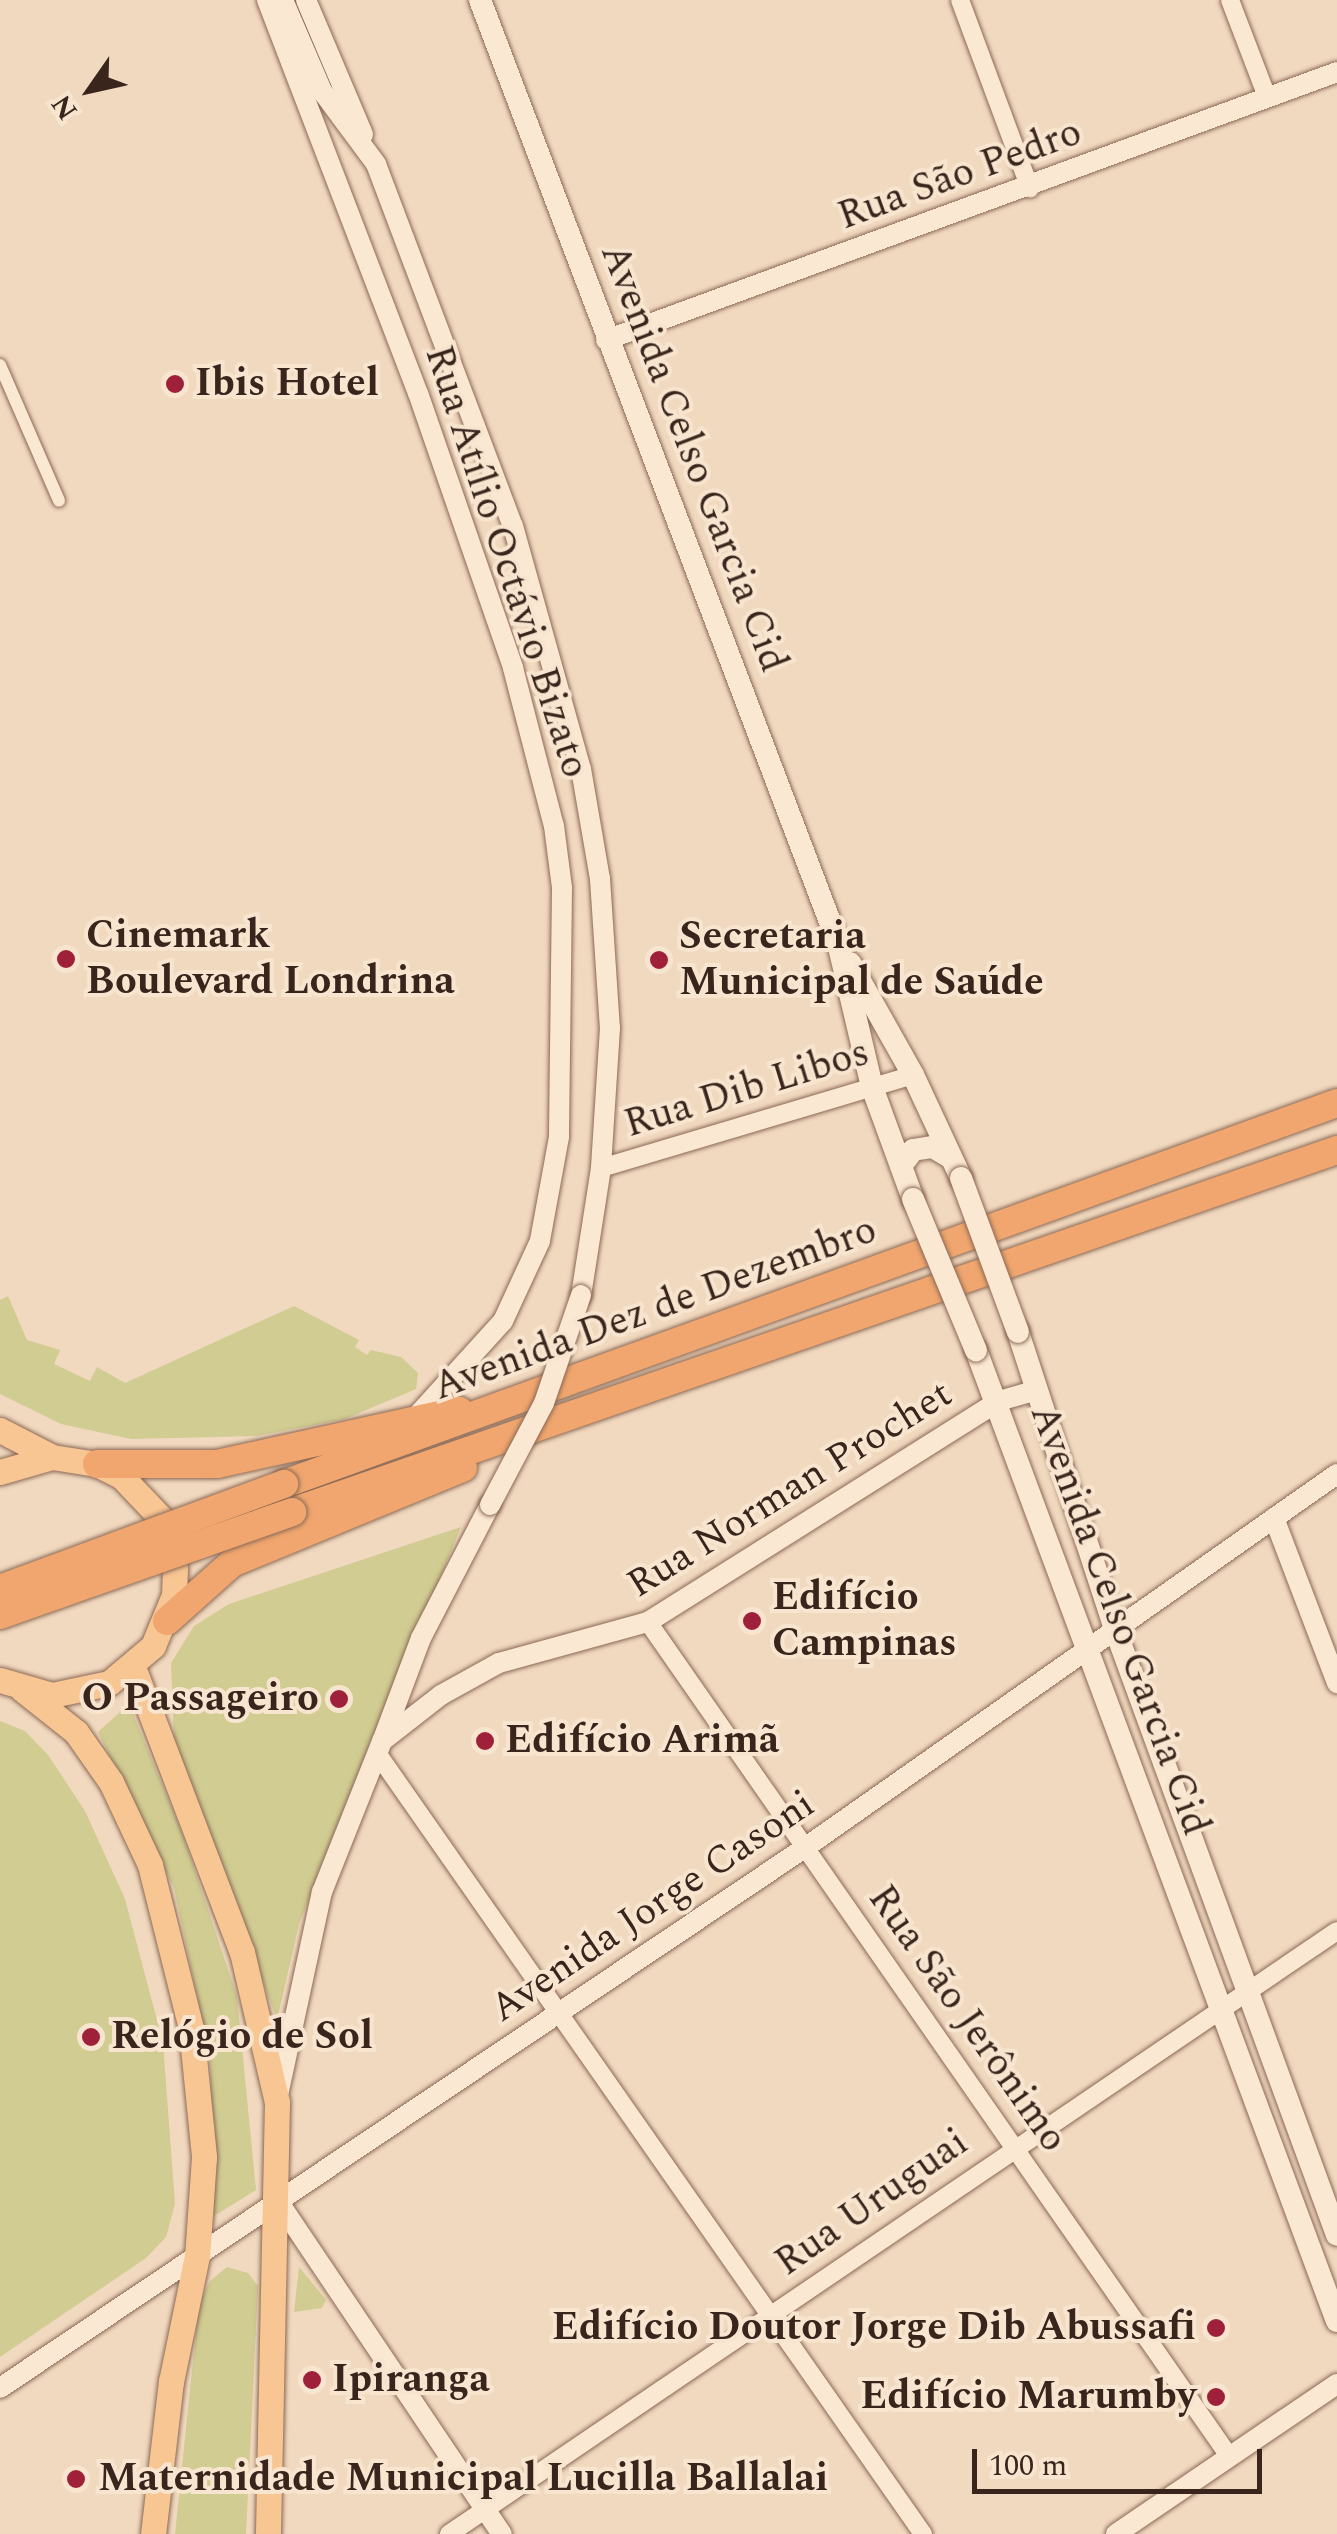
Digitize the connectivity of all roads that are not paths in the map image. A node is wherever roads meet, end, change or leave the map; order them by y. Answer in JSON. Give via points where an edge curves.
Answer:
{"nodes":[{"id":1,"x":267,"y":0,"type":"edge"},
{"id":2,"x":283,"y":0,"type":"edge"},
{"id":3,"x":306,"y":0,"type":"edge"},
{"id":4,"x":480,"y":0,"type":"edge"},
{"id":5,"x":960,"y":0,"type":"edge"},
{"id":6,"x":1230,"y":0,"type":"edge"},
{"id":7,"x":1337,"y":72,"type":"edge"},
{"id":8,"x":1267,"y":97,"type":"junction"},
{"id":9,"x":376,"y":164,"type":"junction"},
{"id":10,"x":1030,"y":188,"type":"junction"},
{"id":11,"x":606,"y":340,"type":"junction"},
{"id":12,"x":0,"y":365,"type":"edge"},
{"id":13,"x":58,"y":501,"type":"dead end"},
{"id":14,"x":838,"y":943,"type":"junction"},
{"id":15,"x":914,"y":1075,"type":"junction"},
{"id":16,"x":872,"y":1087,"type":"junction"},
{"id":17,"x":1337,"y":1103,"type":"edge"},
{"id":18,"x":1337,"y":1150,"type":"edge"},
{"id":19,"x":900,"y":1166,"type":"junction"},
{"id":20,"x":601,"y":1168,"type":"junction"},
{"id":21,"x":956,"y":1168,"type":"junction"},
{"id":22,"x":1037,"y":1390,"type":"junction"},
{"id":23,"x":999,"y":1401,"type":"junction"},
{"id":24,"x":500,"y":1410,"type":"junction"},
{"id":25,"x":417,"y":1416,"type":"junction"},
{"id":26,"x":0,"y":1430,"type":"edge"},
{"id":27,"x":528,"y":1430,"type":"junction"},
{"id":28,"x":52,"y":1457,"type":"junction"},
{"id":29,"x":97,"y":1464,"type":"junction"},
{"id":30,"x":0,"y":1472,"type":"edge"},
{"id":31,"x":1337,"y":1474,"type":"edge"},
{"id":32,"x":1274,"y":1518,"type":"junction"},
{"id":33,"x":0,"y":1589,"type":"edge"},
{"id":34,"x":0,"y":1615,"type":"edge"},
{"id":35,"x":167,"y":1622,"type":"junction"},
{"id":36,"x":648,"y":1622,"type":"junction"},
{"id":37,"x":1114,"y":1629,"type":"junction"},
{"id":38,"x":1088,"y":1648,"type":"junction"},
{"id":39,"x":134,"y":1667,"type":"junction"},
{"id":40,"x":1337,"y":1682,"type":"edge"},
{"id":41,"x":12,"y":1685,"type":"edge"},
{"id":42,"x":379,"y":1747,"type":"junction"},
{"id":43,"x":1190,"y":1838,"type":"junction"},
{"id":44,"x":1159,"y":1841,"type":"junction"},
{"id":45,"x":806,"y":1847,"type":"junction"},
{"id":46,"x":1213,"y":1902,"type":"junction"},
{"id":47,"x":1186,"y":1912,"type":"junction"},
{"id":48,"x":1337,"y":1931,"type":"edge"},
{"id":49,"x":1247,"y":1994,"type":"junction"},
{"id":50,"x":1222,"y":2010,"type":"junction"},
{"id":51,"x":561,"y":2012,"type":"junction"},
{"id":52,"x":276,"y":2102,"type":"junction"},
{"id":53,"x":1013,"y":2148,"type":"junction"},
{"id":54,"x":1308,"y":2153,"type":"junction"},
{"id":55,"x":1278,"y":2163,"type":"junction"},
{"id":56,"x":278,"y":2201,"type":"junction"},
{"id":57,"x":1337,"y":2235,"type":"edge"},
{"id":58,"x":197,"y":2256,"type":"junction"},
{"id":59,"x":771,"y":2315,"type":"junction"},
{"id":60,"x":1337,"y":2321,"type":"edge"},
{"id":61,"x":1337,"y":2384,"type":"edge"},
{"id":62,"x":0,"y":2388,"type":"edge"},
{"id":63,"x":1230,"y":2456,"type":"junction"},
{"id":64,"x":485,"y":2510,"type":"junction"},
{"id":65,"x":153,"y":2534,"type":"edge"},
{"id":66,"x":268,"y":2534,"type":"edge"},
{"id":67,"x":449,"y":2534,"type":"edge"},
{"id":68,"x":502,"y":2534,"type":"edge"},
{"id":69,"x":923,"y":2534,"type":"edge"},
{"id":70,"x":1116,"y":2534,"type":"edge"}],
"edges":[{"from":1,"to":25,"type":"street","name":"Rua Atílio Octávio Bizato","via":[[513,668],[554,826],[562,888],[559,1137],[540,1242],[503,1321]]},
{"from":2,"to":9,"type":"street","via":[[322,91]]},
{"from":3,"to":9,"type":"street"},
{"from":4,"to":11,"type":"main road","name":"Avenida Celso Garcia Cid"},
{"from":5,"to":10,"type":"street"},
{"from":6,"to":8,"type":"street"},
{"from":7,"to":8,"type":"street","name":"Rua São Pedro"},
{"from":8,"to":10,"type":"street","name":"Rua São Pedro"},
{"from":9,"to":20,"type":"street","via":[[513,526],[581,769],[600,879],[610,1028]]},
{"from":10,"to":11,"type":"street","name":"Rua São Pedro"},
{"from":11,"to":14,"type":"main road","name":"Avenida Celso Garcia Cid"},
{"from":12,"to":13,"type":"street"},
{"from":14,"to":15,"type":"main road","name":"Avenida Celso Garcia Cid"},
{"from":14,"to":16,"type":"main road","name":"Avenida Celso Garcia Cid"},
{"from":15,"to":16,"type":"street","name":"Rua Dib Libos"},
{"from":15,"to":21,"type":"main road","name":"Avenida Celso Garcia Cid"},
{"from":16,"to":19,"type":"main road","name":"Avenida Celso Garcia Cid"},
{"from":16,"to":20,"type":"street","name":"Rua Dib Libos"},
{"from":17,"to":24,"type":"highway","name":"Avenida Dez de Dezembro"},
{"from":18,"to":27,"type":"highway","name":"Avenida Dez de Dezembro"},
{"from":19,"to":21,"type":"main road","via":[[912,1150],[933,1147]]},
{"from":19,"to":23,"type":"main road","name":"Avenida Celso Garcia Cid","bridge":true},
{"from":20,"to":42,"type":"street","bridge":true,"via":[[581,1295],[544,1403],[421,1638]]},
{"from":21,"to":22,"type":"main road","name":"Avenida Celso Garcia Cid","bridge":true},
{"from":22,"to":23,"type":"street","name":"Rua Norman Prochet"},
{"from":22,"to":37,"type":"main road","name":"Avenida Celso Garcia Cid"},
{"from":23,"to":36,"type":"street","name":"Rua Norman Prochet"},
{"from":23,"to":38,"type":"main road","name":"Avenida Celso Garcia Cid"},
{"from":24,"to":25,"type":"highway"},
{"from":24,"to":33,"type":"highway","name":"Avenida Dez de Dezembro","bridge":true},
{"from":25,"to":29,"type":"highway","via":[[216,1464]]},
{"from":26,"to":28,"type":"main road"},
{"from":27,"to":34,"type":"highway","name":"Avenida Dez de Dezembro","bridge":true},
{"from":27,"to":35,"type":"highway","via":[[391,1502],[232,1563]]},
{"from":28,"to":29,"type":"main road"},
{"from":28,"to":30,"type":"main road"},
{"from":29,"to":35,"type":"main road","via":[[121,1476],[159,1516],[175,1568]]},
{"from":31,"to":32,"type":"street","name":"Avenida Jorge Casoni"},
{"from":32,"to":37,"type":"street","name":"Avenida Jorge Casoni"},
{"from":32,"to":40,"type":"street"},
{"from":35,"to":39,"type":"main road"},
{"from":36,"to":42,"type":"street","name":"Rua Norman Prochet","via":[[499,1663],[441,1695]]},
{"from":36,"to":45,"type":"street","name":"Rua São Jerônimo"},
{"from":37,"to":38,"type":"street","name":"Avenida Jorge Casoni"},
{"from":37,"to":43,"type":"main road","name":"Avenida Celso Garcia Cid"},
{"from":38,"to":44,"type":"main road","name":"Avenida Celso Garcia Cid"},
{"from":38,"to":45,"type":"street","name":"Avenida Jorge Casoni"},
{"from":39,"to":41,"type":"main road","via":[[81,1692]]},
{"from":39,"to":52,"type":"main road","via":[[242,1952]]},
{"from":41,"to":58,"type":"main road","via":[[76,1732],[111,1782],[156,1884],[191,2028],[204,2156]]},
{"from":42,"to":51,"type":"street"},
{"from":42,"to":52,"type":"street","via":[[322,1892]]},
{"from":43,"to":44,"type":"main road"},
{"from":43,"to":46,"type":"main road","name":"Avenida Celso Garcia Cid"},
{"from":44,"to":47,"type":"main road","name":"Avenida Celso Garcia Cid"},
{"from":45,"to":51,"type":"street","name":"Avenida Jorge Casoni"},
{"from":45,"to":53,"type":"street","name":"Rua São Jerônimo"},
{"from":46,"to":47,"type":"main road"},
{"from":46,"to":49,"type":"main road","name":"Avenida Celso Garcia Cid"},
{"from":47,"to":50,"type":"main road","name":"Avenida Celso Garcia Cid"},
{"from":48,"to":49,"type":"street","name":"Rua Uruguai"},
{"from":49,"to":50,"type":"street","name":"Rua Uruguai"},
{"from":49,"to":54,"type":"main road","name":"Avenida Celso Garcia Cid"},
{"from":50,"to":53,"type":"street","name":"Rua Uruguai"},
{"from":50,"to":55,"type":"main road","name":"Avenida Celso Garcia Cid"},
{"from":51,"to":56,"type":"street","name":"Avenida Jorge Casoni"},
{"from":51,"to":59,"type":"street"},
{"from":52,"to":56,"type":"main road"},
{"from":53,"to":59,"type":"street","name":"Rua Uruguai"},
{"from":53,"to":63,"type":"street","name":"Rua São Jerônimo"},
{"from":54,"to":55,"type":"main road"},
{"from":54,"to":57,"type":"main road","name":"Avenida Celso Garcia Cid"},
{"from":55,"to":60,"type":"main road","name":"Avenida Celso Garcia Cid"},
{"from":56,"to":58,"type":"street","name":"Avenida Jorge Casoni"},
{"from":56,"to":64,"type":"street"},
{"from":56,"to":66,"type":"main road"},
{"from":58,"to":62,"type":"street","name":"Avenida Jorge Casoni"},
{"from":58,"to":65,"type":"main road","via":[[171,2381]]},
{"from":59,"to":64,"type":"street","name":"Rua Uruguai"},
{"from":59,"to":69,"type":"street"},
{"from":61,"to":63,"type":"street"},
{"from":63,"to":70,"type":"street"},
{"from":64,"to":67,"type":"street","name":"Rua Uruguai"},
{"from":64,"to":68,"type":"street"}]}
